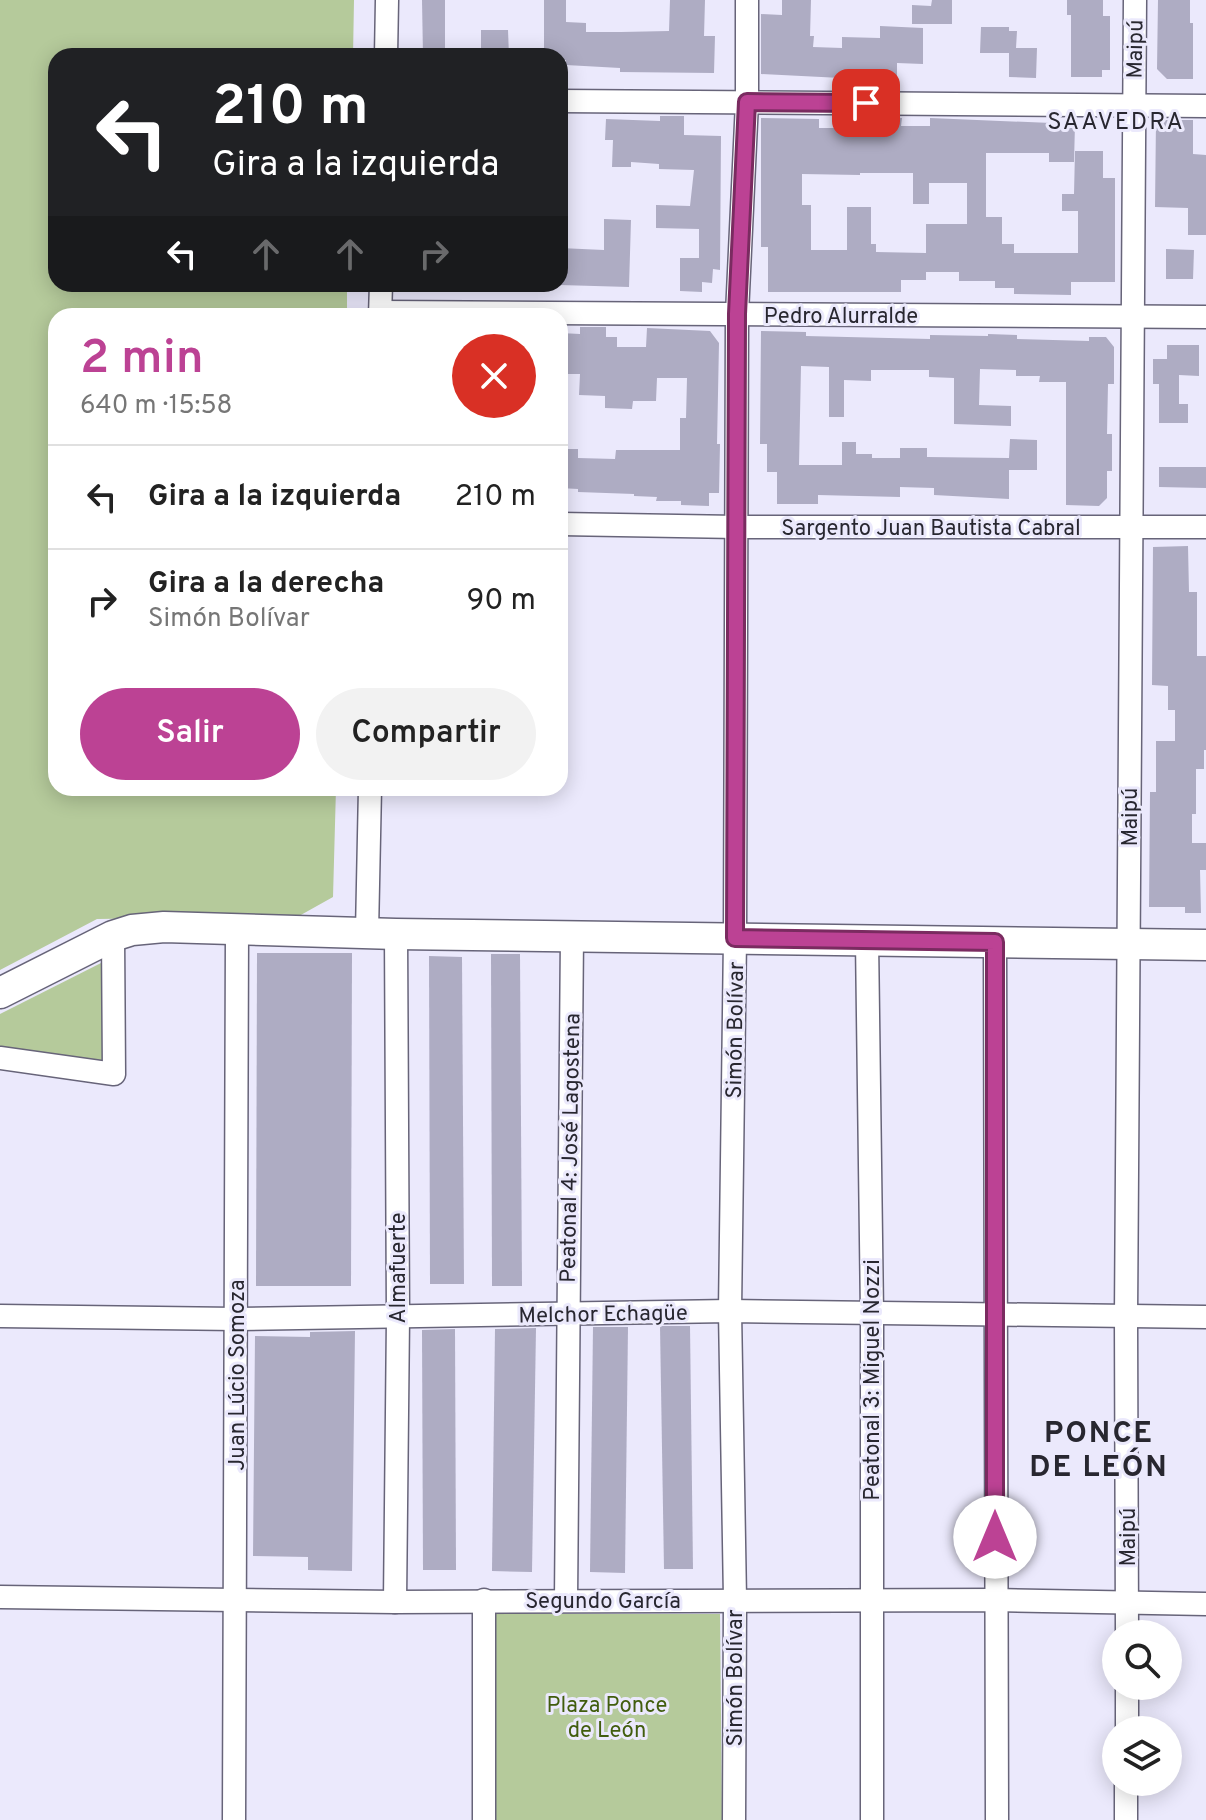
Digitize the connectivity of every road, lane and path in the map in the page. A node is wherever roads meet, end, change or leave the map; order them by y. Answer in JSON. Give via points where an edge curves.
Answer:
{"nodes":[{"id":1,"x":387,"y":0,"type":"edge"},
{"id":2,"x":747,"y":0,"type":"edge"},
{"id":3,"x":1135,"y":0,"type":"edge"},
{"id":4,"x":386,"y":48,"type":"edge"},
{"id":5,"x":568,"y":101,"type":"edge"},
{"id":6,"x":747,"y":102,"type":"junction"},
{"id":7,"x":1133,"y":104,"type":"junction"},
{"id":8,"x":1206,"y":106,"type":"edge"},
{"id":9,"x":568,"y":314,"type":"edge"},
{"id":10,"x":737,"y":314,"type":"junction"},
{"id":11,"x":1132,"y":316,"type":"junction"},
{"id":12,"x":1206,"y":317,"type":"edge"},
{"id":13,"x":568,"y":524,"type":"edge"},
{"id":14,"x":737,"y":527,"type":"junction"},
{"id":15,"x":1131,"y":527,"type":"junction"},
{"id":16,"x":1206,"y":527,"type":"edge"},
{"id":17,"x":371,"y":796,"type":"edge"},
{"id":18,"x":237,"y":930,"type":"junction"},
{"id":19,"x":382,"y":933,"type":"junction"},
{"id":20,"x":572,"y":935,"type":"junction"},
{"id":21,"x":113,"y":936,"type":"junction"},
{"id":22,"x":735,"y":938,"type":"junction"},
{"id":23,"x":867,"y":940,"type":"junction"},
{"id":24,"x":995,"y":942,"type":"junction"},
{"id":25,"x":1128,"y":944,"type":"junction"},
{"id":26,"x":1206,"y":945,"type":"edge"},
{"id":27,"x":0,"y":993,"type":"edge"},
{"id":28,"x":0,"y":1058,"type":"edge"},
{"id":29,"x":730,"y":1311,"type":"junction"},
{"id":30,"x":568,"y":1313,"type":"junction"},
{"id":31,"x":872,"y":1314,"type":"junction"},
{"id":32,"x":996,"y":1315,"type":"junction"},
{"id":33,"x":0,"y":1316,"type":"edge"},
{"id":34,"x":398,"y":1317,"type":"junction"},
{"id":35,"x":1126,"y":1317,"type":"junction"},
{"id":36,"x":1206,"y":1317,"type":"edge"},
{"id":37,"x":236,"y":1319,"type":"junction"},
{"id":38,"x":0,"y":1597,"type":"edge"},
{"id":39,"x":234,"y":1598,"type":"junction"},
{"id":40,"x":735,"y":1599,"type":"junction"},
{"id":41,"x":484,"y":1600,"type":"junction"},
{"id":42,"x":566,"y":1600,"type":"junction"},
{"id":43,"x":870,"y":1600,"type":"junction"},
{"id":44,"x":995,"y":1600,"type":"junction"},
{"id":45,"x":395,"y":1602,"type":"junction"},
{"id":46,"x":1127,"y":1603,"type":"junction"},
{"id":47,"x":1206,"y":1604,"type":"edge"},
{"id":48,"x":1127,"y":1620,"type":"edge"},
{"id":49,"x":1126,"y":1796,"type":"edge"},
{"id":50,"x":234,"y":1820,"type":"edge"},
{"id":51,"x":484,"y":1820,"type":"edge"},
{"id":52,"x":734,"y":1820,"type":"edge"},
{"id":53,"x":872,"y":1820,"type":"edge"},
{"id":54,"x":997,"y":1820,"type":"edge"},
{"id":55,"x":1126,"y":1820,"type":"edge"}],
"edges":[{"from":1,"to":4,"type":"street"},
{"from":2,"to":6,"type":"street","name":"Simón Bolívar"},
{"from":3,"to":7,"type":"street","name":"Maipú"},
{"from":5,"to":6,"type":"street"},
{"from":6,"to":7,"type":"street"},
{"from":6,"to":10,"type":"street","name":"Simón Bolívar"},
{"from":7,"to":8,"type":"street"},
{"from":7,"to":11,"type":"street","name":"Maipú"},
{"from":9,"to":10,"type":"street","name":"Pedro Alurralde"},
{"from":10,"to":11,"type":"street","name":"Pedro Alurralde"},
{"from":10,"to":14,"type":"street","name":"Simón Bolívar"},
{"from":11,"to":12,"type":"street","name":"Pedro Alurralde"},
{"from":11,"to":15,"type":"street","name":"Maipú"},
{"from":13,"to":14,"type":"street","name":"Sargento Juan Bautista Cabral"},
{"from":14,"to":15,"type":"street","name":"Sargento Juan Bautista Cabral"},
{"from":14,"to":22,"type":"street","name":"Simón Bolívar"},
{"from":15,"to":16,"type":"street","name":"Sargento Juan Bautista Cabral"},
{"from":15,"to":25,"type":"street","name":"Maipú"},
{"from":17,"to":19,"type":"street","name":"Almafuerte"},
{"from":18,"to":19,"type":"main road"},
{"from":18,"to":21,"type":"main road","via":[[146,928]]},
{"from":18,"to":37,"type":"street","name":"Juan Lúcio Somoza"},
{"from":19,"to":20,"type":"main road"},
{"from":19,"to":34,"type":"street","name":"Almafuerte"},
{"from":20,"to":22,"type":"main road"},
{"from":20,"to":30,"type":"street","name":"Peatonal 4: José Lagostena"},
{"from":21,"to":27,"type":"main road"},
{"from":21,"to":28,"type":"street","via":[[114,1074]]},
{"from":22,"to":23,"type":"main road"},
{"from":22,"to":29,"type":"street","name":"Simón Bolívar"},
{"from":23,"to":24,"type":"main road"},
{"from":23,"to":31,"type":"street","name":"Peatonal 3: Miguel Nozzi"},
{"from":24,"to":25,"type":"main road"},
{"from":24,"to":32,"type":"street"},
{"from":25,"to":26,"type":"main road"},
{"from":25,"to":35,"type":"street","name":"Maipú"},
{"from":29,"to":30,"type":"street","name":"Melchor Echagüe"},
{"from":29,"to":31,"type":"street","name":"Melchor Echagüe"},
{"from":29,"to":40,"type":"street","name":"Simón Bolívar"},
{"from":30,"to":34,"type":"street","name":"Melchor Echagüe"},
{"from":30,"to":42,"type":"street","name":"Peatonal 4: José Lagostena"},
{"from":31,"to":32,"type":"street","name":"Melchor Echagüe"},
{"from":31,"to":43,"type":"street","name":"Peatonal 3: Miguel Nozzi"},
{"from":32,"to":35,"type":"street","name":"Melchor Echagüe"},
{"from":32,"to":44,"type":"street"},
{"from":33,"to":37,"type":"street","name":"Melchor Echagüe"},
{"from":34,"to":37,"type":"street","name":"Melchor Echagüe"},
{"from":34,"to":45,"type":"street","name":"Almafuerte"},
{"from":35,"to":36,"type":"street","name":"Melchor Echagüe"},
{"from":35,"to":46,"type":"street","name":"Maipú"},
{"from":37,"to":39,"type":"street","name":"Juan Lúcio Somoza"},
{"from":38,"to":39,"type":"street","name":"Segundo García"},
{"from":39,"to":45,"type":"street","name":"Segundo García"},
{"from":39,"to":50,"type":"street","name":"Juan Lúcio Somoza"},
{"from":40,"to":42,"type":"street","name":"Segundo García"},
{"from":40,"to":43,"type":"street","name":"Segundo García"},
{"from":40,"to":52,"type":"street","name":"Simón Bolívar"},
{"from":41,"to":42,"type":"street","name":"Segundo García"},
{"from":41,"to":45,"type":"street","name":"Segundo García"},
{"from":41,"to":51,"type":"street"},
{"from":43,"to":44,"type":"street","name":"Segundo García"},
{"from":43,"to":53,"type":"street","name":"Peatonal 3: Miguel Nozzi"},
{"from":44,"to":46,"type":"street","name":"Segundo García"},
{"from":44,"to":54,"type":"street"},
{"from":46,"to":47,"type":"street","name":"Segundo García"},
{"from":46,"to":48,"type":"street","name":"Maipú"},
{"from":49,"to":55,"type":"street"}]}
